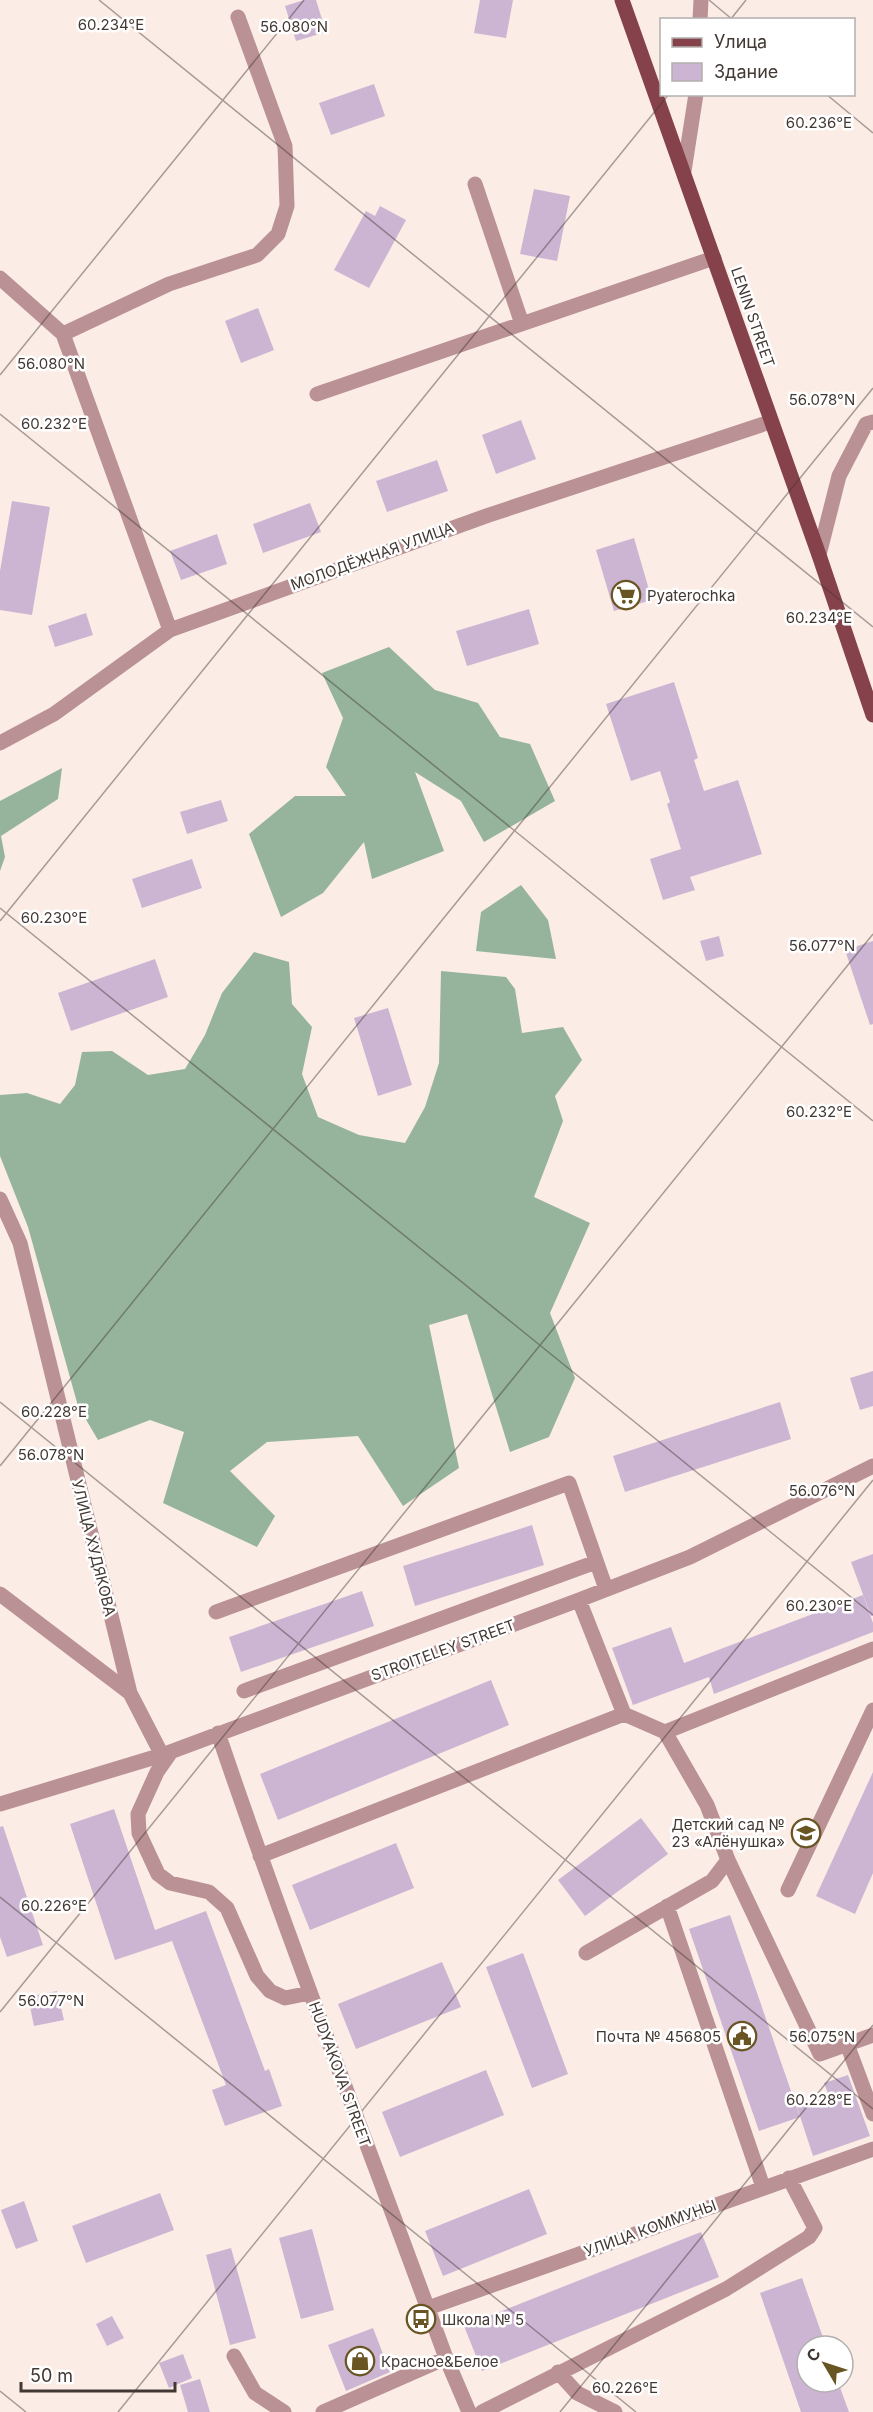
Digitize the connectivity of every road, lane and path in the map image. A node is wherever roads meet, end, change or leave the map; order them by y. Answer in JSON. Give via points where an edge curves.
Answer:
{"nodes":[{"id":1,"x":622,"y":0,"type":"edge"},
{"id":2,"x":701,"y":0,"type":"edge"},
{"id":3,"x":238,"y":17,"type":"dead end"},
{"id":4,"x":700,"y":18,"type":"edge"},
{"id":5,"x":696,"y":96,"type":"edge"},
{"id":6,"x":684,"y":171,"type":"junction"},
{"id":7,"x":475,"y":184,"type":"dead end"},
{"id":8,"x":714,"y":258,"type":"junction"},
{"id":9,"x":0,"y":278,"type":"edge"},
{"id":10,"x":522,"y":324,"type":"junction"},
{"id":11,"x":63,"y":334,"type":"junction"},
{"id":12,"x":317,"y":394,"type":"dead end"},
{"id":13,"x":770,"y":422,"type":"junction"},
{"id":14,"x":873,"y":422,"type":"edge"},
{"id":15,"x":819,"y":555,"type":"junction"},
{"id":16,"x":170,"y":630,"type":"junction"},
{"id":17,"x":873,"y":715,"type":"edge"},
{"id":18,"x":0,"y":743,"type":"edge"},
{"id":19,"x":0,"y":1199,"type":"edge"},
{"id":20,"x":873,"y":1466,"type":"edge"},
{"id":21,"x":596,"y":1562,"type":"junction"},
{"id":22,"x":606,"y":1589,"type":"junction"},
{"id":23,"x":0,"y":1594,"type":"edge"},
{"id":24,"x":579,"y":1600,"type":"junction"},
{"id":25,"x":216,"y":1612,"type":"dead end"},
{"id":26,"x":873,"y":1649,"type":"edge"},
{"id":27,"x":244,"y":1690,"type":"dead end"},
{"id":28,"x":130,"y":1693,"type":"junction"},
{"id":29,"x":873,"y":1710,"type":"edge"},
{"id":30,"x":624,"y":1714,"type":"junction"},
{"id":31,"x":665,"y":1732,"type":"junction"},
{"id":32,"x":218,"y":1733,"type":"junction"},
{"id":33,"x":166,"y":1753,"type":"junction"},
{"id":34,"x":0,"y":1804,"type":"edge"},
{"id":35,"x":260,"y":1856,"type":"junction"},
{"id":36,"x":728,"y":1860,"type":"junction"},
{"id":37,"x":788,"y":1890,"type":"dead end"},
{"id":38,"x":667,"y":1906,"type":"junction"},
{"id":39,"x":586,"y":1953,"type":"dead end"},
{"id":40,"x":310,"y":1992,"type":"junction"},
{"id":41,"x":873,"y":2035,"type":"edge"},
{"id":42,"x":847,"y":2044,"type":"junction"},
{"id":43,"x":873,"y":2114,"type":"edge"},
{"id":44,"x":873,"y":2149,"type":"edge"},
{"id":45,"x":789,"y":2178,"type":"junction"},
{"id":46,"x":763,"y":2187,"type":"junction"},
{"id":47,"x":428,"y":2308,"type":"junction"},
{"id":48,"x":234,"y":2356,"type":"dead end"},
{"id":49,"x":446,"y":2358,"type":"junction"},
{"id":50,"x":558,"y":2372,"type":"junction"},
{"id":51,"x":284,"y":2412,"type":"edge"},
{"id":52,"x":323,"y":2412,"type":"edge"},
{"id":53,"x":469,"y":2412,"type":"edge"},
{"id":54,"x":482,"y":2412,"type":"edge"},
{"id":55,"x":615,"y":2412,"type":"edge"}],
"edges":[{"from":1,"to":6,"type":"main road","name":"LENIN STREET"},
{"from":2,"to":4,"type":"street"},
{"from":3,"to":11,"type":"street","via":[[285,146],[287,206],[278,234],[257,255],[169,284]]},
{"from":5,"to":6,"type":"street"},
{"from":6,"to":8,"type":"main road","name":"LENIN STREET"},
{"from":7,"to":10,"type":"street"},
{"from":8,"to":10,"type":"street"},
{"from":8,"to":13,"type":"main road","name":"LENIN STREET"},
{"from":9,"to":11,"type":"street"},
{"from":10,"to":12,"type":"street"},
{"from":11,"to":16,"type":"street"},
{"from":13,"to":15,"type":"main road","name":"LENIN STREET"},
{"from":13,"to":16,"type":"street","name":"МОЛОДЁЖНАЯ УЛИЦА","via":[[489,514]]},
{"from":14,"to":15,"type":"street","via":[[866,424],[839,476]]},
{"from":15,"to":17,"type":"main road","name":"LENIN STREET"},
{"from":16,"to":18,"type":"street","name":"МОЛОДЁЖНАЯ УЛИЦА","via":[[54,714]]},
{"from":19,"to":28,"type":"street","name":"УЛИЦА ХУДЯКОВА","via":[[20,1243]]},
{"from":20,"to":22,"type":"street","name":"STROITELEY STREET","via":[[690,1557]]},
{"from":21,"to":22,"type":"street"},
{"from":21,"to":25,"type":"street","via":[[569,1483]]},
{"from":21,"to":27,"type":"street"},
{"from":22,"to":24,"type":"street","name":"STROITELEY STREET"},
{"from":23,"to":28,"type":"street"},
{"from":24,"to":30,"type":"street"},
{"from":24,"to":32,"type":"street","name":"STROITELEY STREET"},
{"from":26,"to":31,"type":"street"},
{"from":28,"to":33,"type":"street","name":"УЛИЦА ХУДЯКОВА"},
{"from":29,"to":37,"type":"street"},
{"from":30,"to":31,"type":"street"},
{"from":30,"to":35,"type":"street"},
{"from":31,"to":36,"type":"street","via":[[707,1805]]},
{"from":32,"to":33,"type":"street","name":"STROITELEY STREET"},
{"from":32,"to":35,"type":"street","name":"HUDYAKOVA STREET"},
{"from":33,"to":34,"type":"street","name":"STROITELEY STREET"},
{"from":33,"to":40,"type":"street","via":[[138,1814],[139,1833],[158,1875],[209,1892],[227,1908],[257,1976],[270,1991],[285,1998]]},
{"from":35,"to":40,"type":"street","name":"HUDYAKOVA STREET"},
{"from":36,"to":38,"type":"street","via":[[712,1881]]},
{"from":36,"to":42,"type":"street","via":[[820,2054]]},
{"from":38,"to":39,"type":"street"},
{"from":38,"to":46,"type":"street"},
{"from":40,"to":47,"type":"street","name":"HUDYAKOVA STREET"},
{"from":41,"to":42,"type":"street"},
{"from":42,"to":43,"type":"street"},
{"from":44,"to":45,"type":"street","name":"УЛИЦА КОММУНЫ"},
{"from":45,"to":46,"type":"street","name":"УЛИЦА КОММУНЫ"},
{"from":45,"to":50,"type":"street","via":[[815,2228],[809,2237],[726,2289]]},
{"from":46,"to":47,"type":"street","name":"УЛИЦА КОММУНЫ"},
{"from":47,"to":49,"type":"street","name":"HUDYAKOVA STREET"},
{"from":48,"to":51,"type":"street","via":[[255,2393]]},
{"from":49,"to":52,"type":"street"},
{"from":49,"to":53,"type":"street","name":"HUDYAKOVA STREET"},
{"from":50,"to":54,"type":"street"},
{"from":50,"to":55,"type":"street","via":[[577,2393]]}]}
